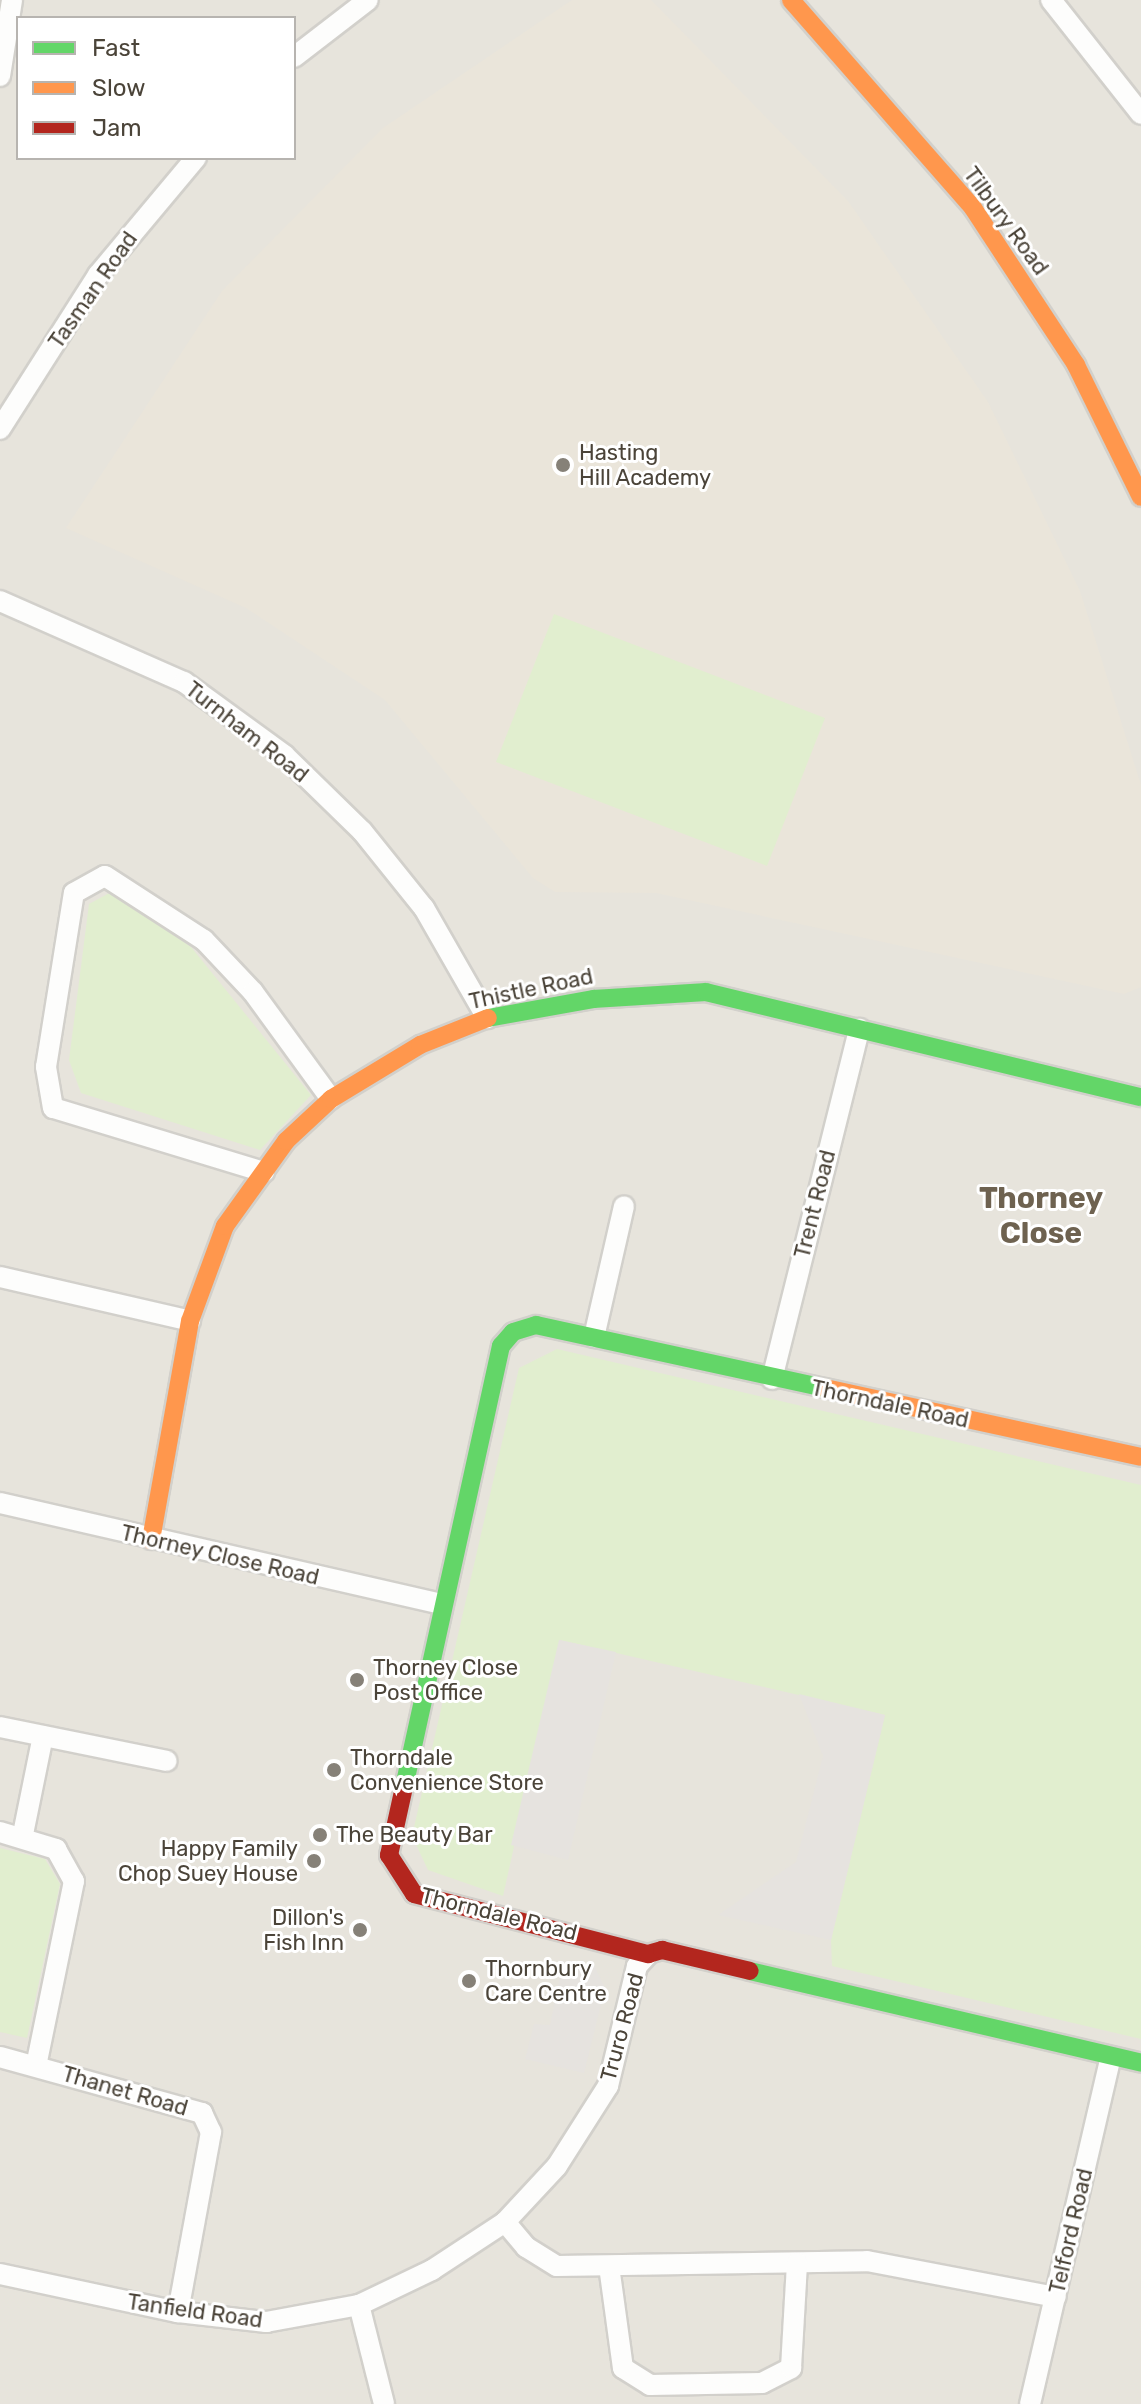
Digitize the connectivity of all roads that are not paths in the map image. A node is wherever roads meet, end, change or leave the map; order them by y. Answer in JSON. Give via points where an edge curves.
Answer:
{"nodes":[{"id":1,"x":12,"y":0,"type":"edge"},
{"id":2,"x":368,"y":0,"type":"edge"},
{"id":3,"x":791,"y":0,"type":"edge"},
{"id":4,"x":1051,"y":0,"type":"edge"},
{"id":5,"x":296,"y":55,"type":"edge"},
{"id":6,"x":0,"y":76,"type":"edge"},
{"id":7,"x":1141,"y":114,"type":"edge"},
{"id":8,"x":194,"y":160,"type":"edge"},
{"id":9,"x":0,"y":429,"type":"edge"},
{"id":10,"x":1141,"y":448,"type":"edge"},
{"id":11,"x":1122,"y":458,"type":"junction"},
{"id":12,"x":1141,"y":497,"type":"edge"},
{"id":13,"x":0,"y":601,"type":"edge"},
{"id":14,"x":487,"y":1018,"type":"junction"},
{"id":15,"x":859,"y":1029,"type":"junction"},
{"id":16,"x":1141,"y":1097,"type":"edge"},
{"id":17,"x":331,"y":1099,"type":"junction"},
{"id":18,"x":264,"y":1172,"type":"junction"},
{"id":19,"x":624,"y":1206,"type":"dead end"},
{"id":20,"x":0,"y":1277,"type":"edge"},
{"id":21,"x":190,"y":1321,"type":"junction"},
{"id":22,"x":594,"y":1337,"type":"junction"},
{"id":23,"x":772,"y":1379,"type":"junction"},
{"id":24,"x":1141,"y":1457,"type":"edge"},
{"id":25,"x":0,"y":1503,"type":"edge"},
{"id":26,"x":151,"y":1540,"type":"junction"},
{"id":27,"x":442,"y":1604,"type":"junction"},
{"id":28,"x":0,"y":1727,"type":"edge"},
{"id":29,"x":43,"y":1736,"type":"junction"},
{"id":30,"x":167,"y":1761,"type":"dead end"},
{"id":31,"x":0,"y":1832,"type":"edge"},
{"id":32,"x":23,"y":1834,"type":"junction"},
{"id":33,"x":648,"y":1954,"type":"junction"},
{"id":34,"x":0,"y":2057,"type":"edge"},
{"id":35,"x":1111,"y":2057,"type":"junction"},
{"id":36,"x":1141,"y":2063,"type":"edge"},
{"id":37,"x":36,"y":2066,"type":"junction"},
{"id":38,"x":505,"y":2222,"type":"junction"},
{"id":39,"x":797,"y":2263,"type":"junction"},
{"id":40,"x":609,"y":2266,"type":"junction"},
{"id":41,"x":432,"y":2270,"type":"joint"},
{"id":42,"x":0,"y":2274,"type":"edge"},
{"id":43,"x":1056,"y":2297,"type":"junction"},
{"id":44,"x":359,"y":2305,"type":"junction"},
{"id":45,"x":178,"y":2312,"type":"junction"},
{"id":46,"x":384,"y":2404,"type":"edge"},
{"id":47,"x":1030,"y":2404,"type":"edge"}],
"edges":[{"from":1,"to":6,"type":"street"},
{"from":2,"to":5,"type":"street"},
{"from":3,"to":11,"type":"street","name":"Tilbury Road","via":[[973,208],[1076,365]]},
{"from":4,"to":7,"type":"street"},
{"from":8,"to":9,"type":"street","name":"Tasman Road","via":[[98,275]]},
{"from":10,"to":11,"type":"street"},
{"from":11,"to":12,"type":"street","name":"Tilbury Road"},
{"from":13,"to":14,"type":"street","name":"Turnham Road","via":[[184,682],[284,755],[362,831],[424,908]]},
{"from":14,"to":15,"type":"street","name":"Thistle Road","via":[[594,999],[706,992]]},
{"from":14,"to":17,"type":"street","name":"Thistle Road","via":[[375,1068]]},
{"from":15,"to":16,"type":"street","name":"Thistle Road"},
{"from":15,"to":23,"type":"street","name":"Trent Road"},
{"from":17,"to":18,"type":"street","name":"Thistle Road"},
{"from":17,"to":18,"type":"street","via":[[253,992],[204,940],[105,876],[74,893],[46,1067],[53,1108]]},
{"from":18,"to":21,"type":"street","name":"Thistle Road","via":[[225,1226]]},
{"from":19,"to":22,"type":"street"},
{"from":20,"to":21,"type":"street"},
{"from":21,"to":26,"type":"street","name":"Thistle Road"},
{"from":22,"to":23,"type":"street","name":"Thorndale Road"},
{"from":22,"to":27,"type":"street","name":"Thorndale Road","via":[[536,1325],[513,1332],[501,1346]]},
{"from":23,"to":24,"type":"street","name":"Thorndale Road"},
{"from":25,"to":26,"type":"street","name":"Thorney Close Road"},
{"from":26,"to":27,"type":"street","name":"Thorney Close Road"},
{"from":27,"to":33,"type":"street","name":"Thorndale Road","via":[[389,1855],[399,1880],[414,1894]]},
{"from":28,"to":29,"type":"street"},
{"from":29,"to":30,"type":"street"},
{"from":29,"to":32,"type":"street"},
{"from":31,"to":32,"type":"street","name":"Thanet Road"},
{"from":32,"to":37,"type":"street","name":"Thanet Road","via":[[56,1849],[74,1881]]},
{"from":33,"to":35,"type":"street","name":"Thorndale Road","via":[[662,1950]]},
{"from":33,"to":38,"type":"street","name":"Truro Road","via":[[637,1966],[608,2086],[557,2166]]},
{"from":34,"to":37,"type":"street","name":"Thanet Road"},
{"from":35,"to":36,"type":"street","name":"Thorndale Road"},
{"from":35,"to":43,"type":"street","name":"Telford Road"},
{"from":37,"to":45,"type":"street","name":"Thanet Road","via":[[202,2113],[211,2132]]},
{"from":38,"to":40,"type":"street","via":[[526,2247],[557,2266]]},
{"from":38,"to":41,"type":"street","name":"Truro Road"},
{"from":39,"to":40,"type":"street"},
{"from":39,"to":40,"type":"street","via":[[791,2368],[762,2383],[664,2385],[623,2368]]},
{"from":39,"to":43,"type":"street","via":[[867,2261]]},
{"from":41,"to":44,"type":"street","name":"Tanfield Road"},
{"from":42,"to":45,"type":"street","name":"Tanfield Road"},
{"from":43,"to":47,"type":"street","name":"Telford Road"},
{"from":44,"to":45,"type":"street","name":"Tanfield Road","via":[[266,2322]]},
{"from":44,"to":46,"type":"street"}]}
